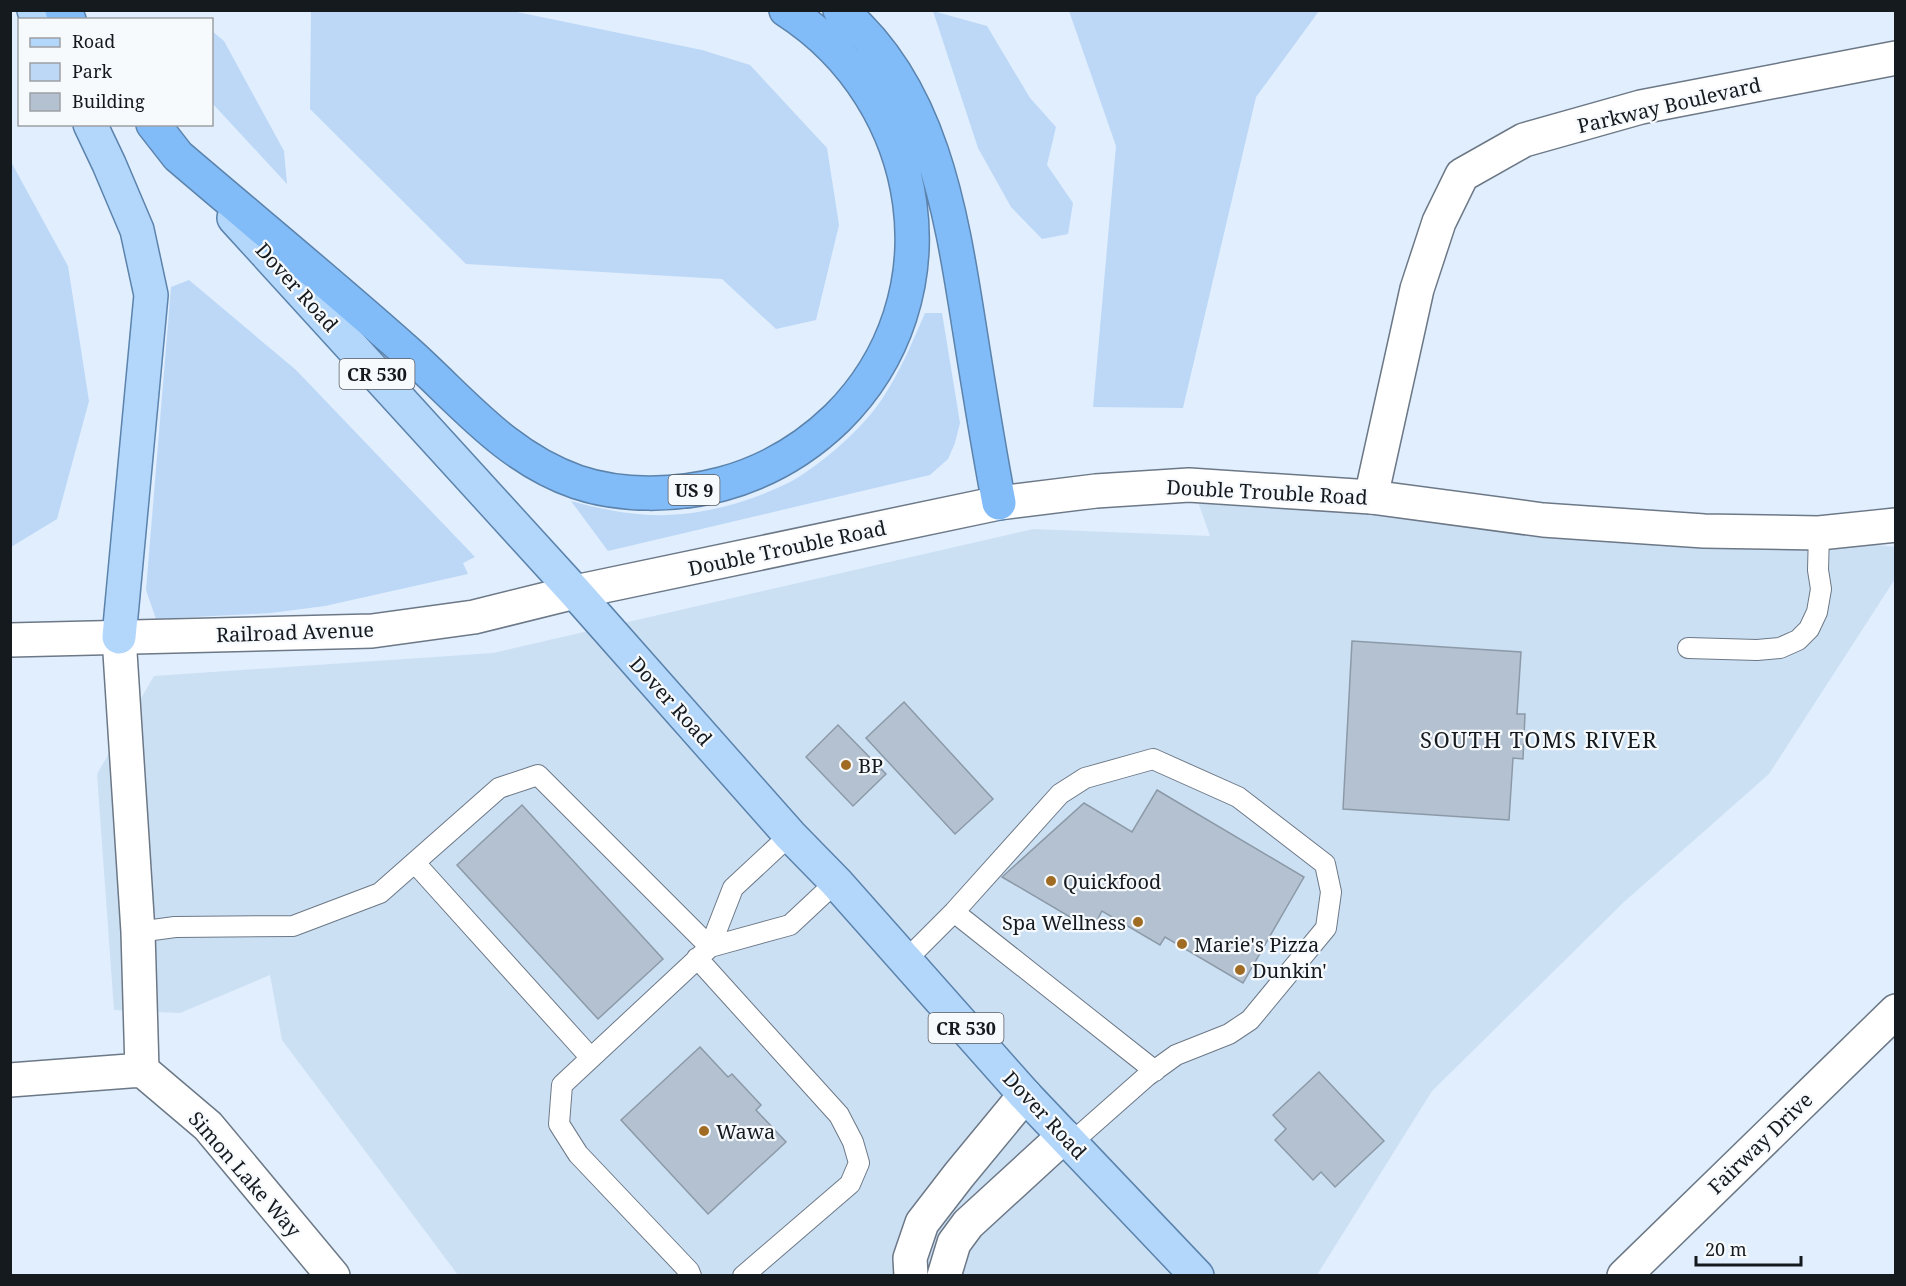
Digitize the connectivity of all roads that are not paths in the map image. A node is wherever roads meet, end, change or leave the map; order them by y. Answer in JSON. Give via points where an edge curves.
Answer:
{"nodes":[{"id":1,"x":786,"y":10,"type":"edge"},
{"id":2,"x":840,"y":10,"type":"edge"},
{"id":3,"x":1896,"y":58,"type":"edge"},
{"id":4,"x":91,"y":126,"type":"edge"},
{"id":5,"x":149,"y":126,"type":"edge"},
{"id":6,"x":155,"y":126,"type":"edge"},
{"id":7,"x":178,"y":156,"type":"junction"},
{"id":8,"x":1371,"y":497,"type":"junction"},
{"id":9,"x":999,"y":503,"type":"junction"},
{"id":10,"x":1896,"y":525,"type":"edge"},
{"id":11,"x":1819,"y":533,"type":"junction"},
{"id":12,"x":575,"y":592,"type":"junction"},
{"id":13,"x":119,"y":637,"type":"junction"},
{"id":14,"x":10,"y":640,"type":"edge"},
{"id":15,"x":1688,"y":648,"type":"dead end"},
{"id":16,"x":789,"y":835,"type":"junction"},
{"id":17,"x":415,"y":863,"type":"junction"},
{"id":18,"x":836,"y":882,"type":"junction"},
{"id":19,"x":954,"y":912,"type":"junction"},
{"id":20,"x":138,"y":932,"type":"junction"},
{"id":21,"x":703,"y":952,"type":"junction"},
{"id":22,"x":906,"y":960,"type":"junction"},
{"id":23,"x":1896,"y":1011,"type":"edge"},
{"id":24,"x":591,"y":1058,"type":"junction"},
{"id":25,"x":142,"y":1070,"type":"junction"},
{"id":26,"x":1155,"y":1071,"type":"junction"},
{"id":27,"x":10,"y":1080,"type":"edge"},
{"id":28,"x":1025,"y":1095,"type":"junction"},
{"id":29,"x":1067,"y":1140,"type":"junction"},
{"id":30,"x":333,"y":1275,"type":"edge"},
{"id":31,"x":691,"y":1275,"type":"edge"},
{"id":32,"x":743,"y":1275,"type":"edge"},
{"id":33,"x":911,"y":1275,"type":"edge"},
{"id":34,"x":944,"y":1275,"type":"edge"},
{"id":35,"x":1197,"y":1275,"type":"edge"},
{"id":36,"x":1624,"y":1275,"type":"edge"}],
"edges":[{"from":1,"to":7,"type":"highway","number":"US 9","via":[[837,52],[872,96],[893,137],[910,201],[910,278],[890,343],[871,378],[842,413],[812,441],[780,461],[741,479],[699,490],[640,492],[582,484],[514,449],[477,421],[407,352]]},
{"from":2,"to":9,"type":"highway","via":[[872,41],[892,69],[931,152],[957,254]]},
{"from":3,"to":8,"type":"street","name":"Parkway Boulevard","via":[[1641,107],[1524,140],[1462,175],[1439,222],[1417,289]]},
{"from":4,"to":13,"type":"main road","via":[[137,230],[151,295]]},
{"from":5,"to":7,"type":"main road","name":"Dover Road","number":"CR 530"},
{"from":6,"to":7,"type":"highway","number":"US 9"},
{"from":7,"to":12,"type":"main road","name":"Dover Road","number":"CR 530"},
{"from":8,"to":9,"type":"street","name":"Double Trouble Road","via":[[1189,485]]},
{"from":8,"to":11,"type":"street","name":"Double Trouble Road","via":[[1543,520],[1704,531]]},
{"from":9,"to":12,"type":"street","name":"Double Trouble Road"},
{"from":10,"to":11,"type":"street","name":"Double Trouble Road"},
{"from":11,"to":15,"type":"lane","via":[[1821,589],[1817,612],[1809,629],[1797,640],[1780,648],[1756,651]]},
{"from":12,"to":13,"type":"street","name":"Railroad Avenue","via":[[474,617],[372,631]]},
{"from":12,"to":16,"type":"main road","name":"Dover Road","number":"CR 530"},
{"from":13,"to":14,"type":"street","name":"Railroad Avenue"},
{"from":13,"to":20,"type":"street"},
{"from":16,"to":18,"type":"main road","name":"Dover Road","number":"CR 530"},
{"from":16,"to":21,"type":"lane","via":[[733,888]]},
{"from":17,"to":20,"type":"lane","via":[[380,893],[293,926],[175,927]]},
{"from":17,"to":21,"type":"lane","via":[[499,788],[538,775]]},
{"from":17,"to":24,"type":"lane"},
{"from":18,"to":21,"type":"lane","via":[[790,925]]},
{"from":18,"to":22,"type":"main road","name":"Dover Road","number":"CR 530"},
{"from":19,"to":22,"type":"lane"},
{"from":19,"to":26,"type":"lane"},
{"from":19,"to":26,"type":"lane","via":[[1060,794],[1085,778],[1153,759],[1238,797],[1325,864],[1331,892],[1326,928],[1313,945],[1250,1020],[1229,1034],[1176,1055]]},
{"from":20,"to":25,"type":"street"},
{"from":21,"to":24,"type":"lane"},
{"from":21,"to":32,"type":"lane","via":[[839,1115],[859,1163],[850,1184]]},
{"from":22,"to":28,"type":"main road","name":"Dover Road","number":"CR 530"},
{"from":23,"to":36,"type":"street","name":"Fairway Drive"},
{"from":24,"to":31,"type":"lane","via":[[562,1085],[559,1124],[578,1154]]},
{"from":25,"to":27,"type":"street"},
{"from":25,"to":30,"type":"street","name":"Simon Lake Way","via":[[208,1126]]},
{"from":26,"to":29,"type":"lane"},
{"from":28,"to":29,"type":"main road","name":"Dover Road","number":"CR 530"},
{"from":28,"to":33,"type":"street","via":[[922,1223],[910,1258]]},
{"from":29,"to":34,"type":"street","via":[[968,1224],[954,1243]]},
{"from":29,"to":35,"type":"main road","name":"Dover Road","number":"CR 530"}]}
